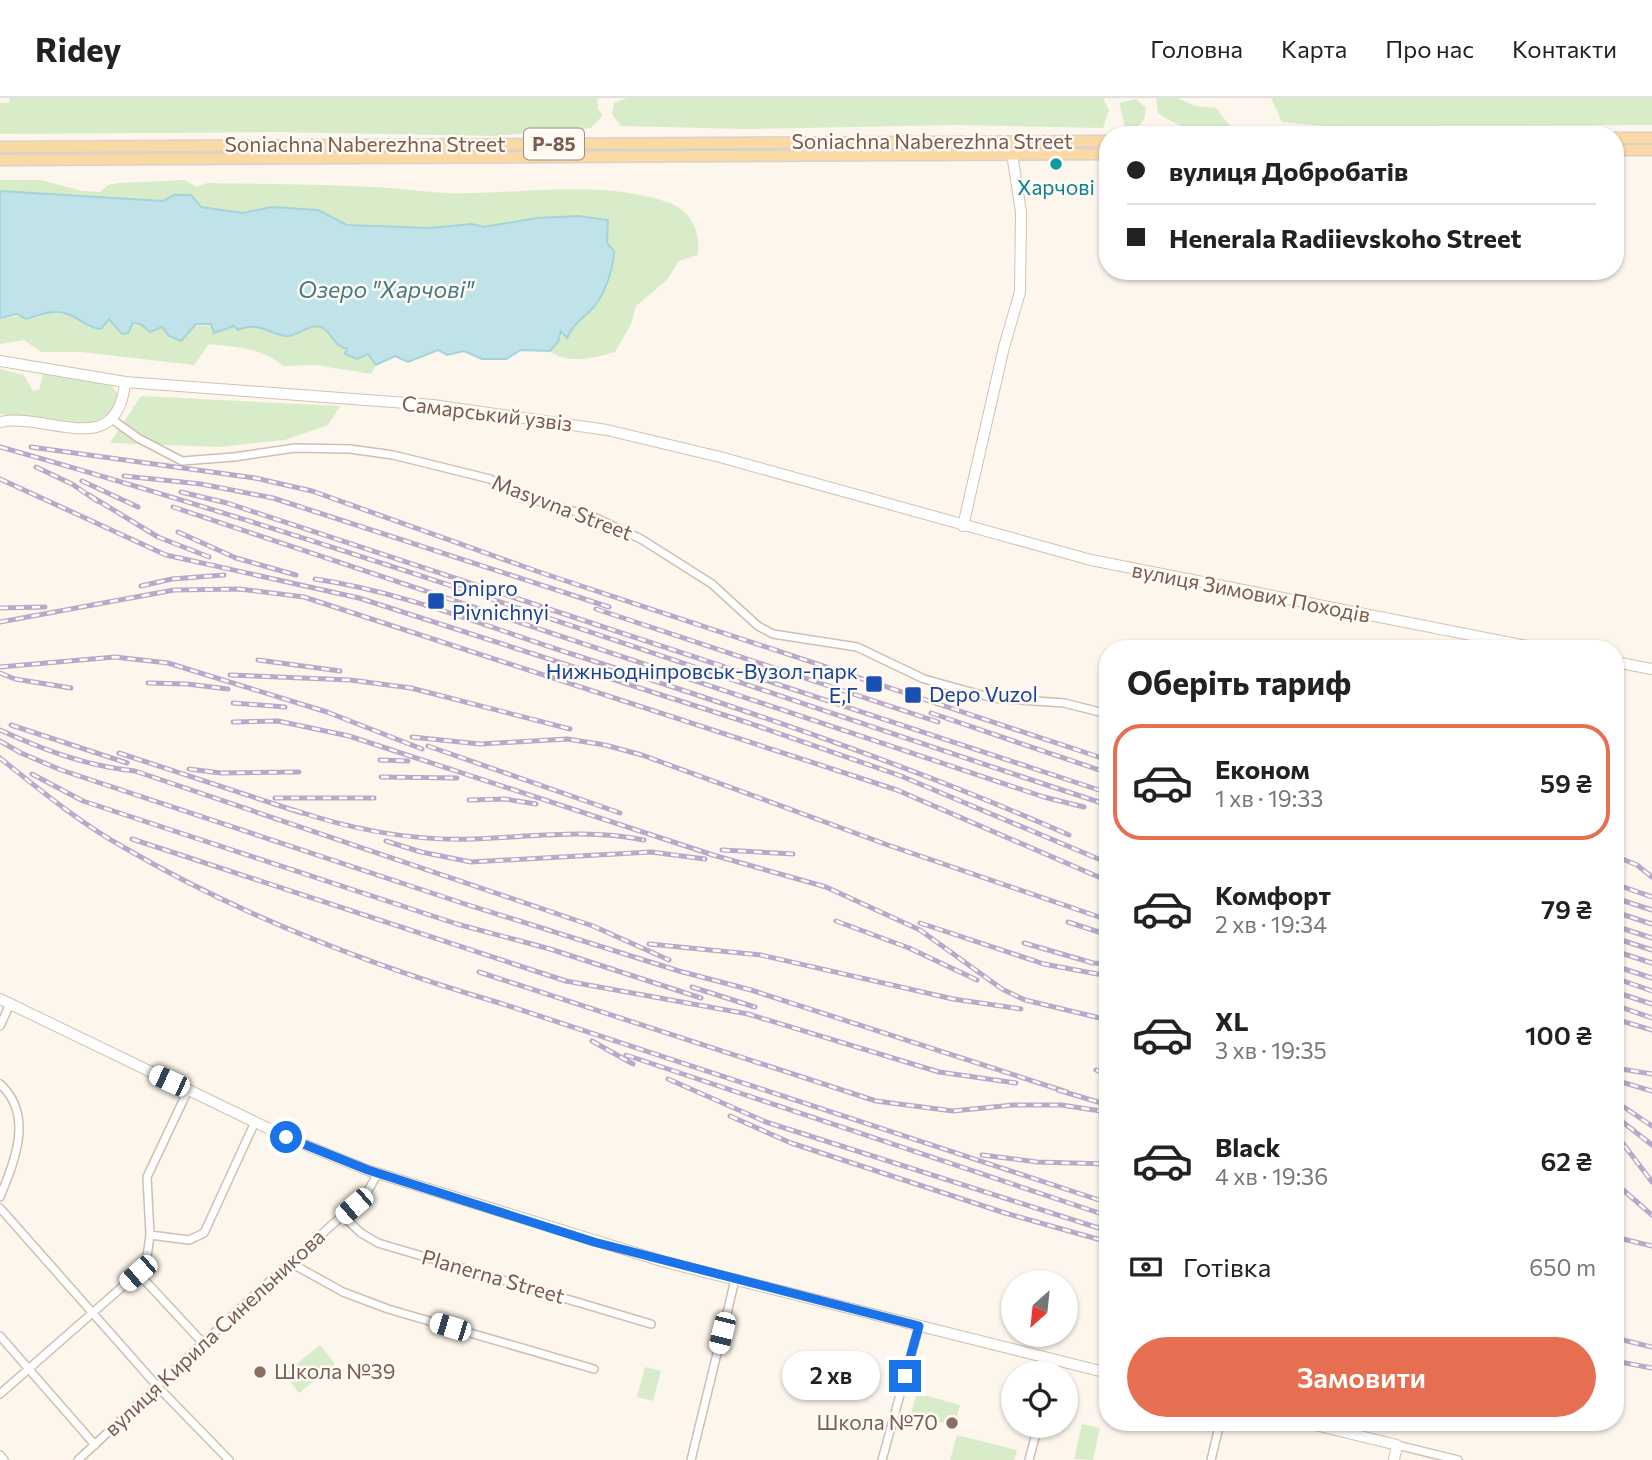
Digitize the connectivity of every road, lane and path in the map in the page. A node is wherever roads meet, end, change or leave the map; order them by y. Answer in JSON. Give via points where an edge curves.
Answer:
{"nodes":[{"id":1,"x":1624,"y":138,"type":"edge"},
{"id":2,"x":1652,"y":138,"type":"edge"},
{"id":3,"x":1099,"y":141,"type":"edge"},
{"id":4,"x":0,"y":148,"type":"edge"},
{"id":5,"x":1624,"y":150,"type":"edge"},
{"id":6,"x":1652,"y":150,"type":"edge"},
{"id":7,"x":1099,"y":153,"type":"edge"},
{"id":8,"x":1012,"y":154,"type":"junction"},
{"id":9,"x":0,"y":160,"type":"edge"},
{"id":10,"x":0,"y":362,"type":"edge"},
{"id":11,"x":125,"y":382,"type":"junction"},
{"id":12,"x":113,"y":419,"type":"junction"},
{"id":13,"x":0,"y":422,"type":"edge"},
{"id":14,"x":963,"y":526,"type":"junction"},
{"id":15,"x":1496,"y":640,"type":"edge"},
{"id":16,"x":1624,"y":664,"type":"edge"},
{"id":17,"x":1652,"y":669,"type":"edge"},
{"id":18,"x":1099,"y":712,"type":"edge"},
{"id":19,"x":5,"y":1002,"type":"edge"},
{"id":20,"x":0,"y":1026,"type":"edge"},
{"id":21,"x":0,"y":1084,"type":"edge"},
{"id":22,"x":188,"y":1090,"type":"junction"},
{"id":23,"x":254,"y":1122,"type":"junction"},
{"id":24,"x":378,"y":1173,"type":"junction"},
{"id":25,"x":0,"y":1197,"type":"edge"},
{"id":26,"x":0,"y":1208,"type":"edge"},
{"id":27,"x":342,"y":1216,"type":"junction"},
{"id":28,"x":150,"y":1236,"type":"junction"},
{"id":29,"x":289,"y":1262,"type":"junction"},
{"id":30,"x":138,"y":1273,"type":"junction"},
{"id":31,"x":735,"y":1280,"type":"junction"},
{"id":32,"x":93,"y":1312,"type":"junction"},
{"id":33,"x":652,"y":1324,"type":"dead end"},
{"id":34,"x":919,"y":1326,"type":"junction"},
{"id":35,"x":0,"y":1336,"type":"edge"},
{"id":36,"x":202,"y":1342,"type":"junction"},
{"id":37,"x":1056,"y":1360,"type":"joint"},
{"id":38,"x":30,"y":1369,"type":"junction"},
{"id":39,"x":594,"y":1369,"type":"dead end"},
{"id":40,"x":1099,"y":1371,"type":"edge"},
{"id":41,"x":159,"y":1387,"type":"junction"},
{"id":42,"x":0,"y":1394,"type":"edge"},
{"id":43,"x":1218,"y":1431,"type":"edge"},
{"id":44,"x":1340,"y":1431,"type":"edge"},
{"id":45,"x":1035,"y":1438,"type":"edge"},
{"id":46,"x":95,"y":1445,"type":"junction"},
{"id":47,"x":1397,"y":1445,"type":"junction"},
{"id":48,"x":0,"y":1455,"type":"edge"},
{"id":49,"x":4,"y":1460,"type":"edge"},
{"id":50,"x":78,"y":1460,"type":"edge"},
{"id":51,"x":229,"y":1460,"type":"edge"},
{"id":52,"x":691,"y":1460,"type":"edge"},
{"id":53,"x":882,"y":1460,"type":"edge"},
{"id":54,"x":1029,"y":1460,"type":"edge"},
{"id":55,"x":1210,"y":1460,"type":"edge"},
{"id":56,"x":1394,"y":1460,"type":"edge"},
{"id":57,"x":1458,"y":1460,"type":"edge"}],
"edges":[{"from":1,"to":2,"type":"main road"},
{"from":3,"to":4,"type":"main road","name":"Soniachna Naberezhna Street","number":"Р-85"},
{"from":5,"to":6,"type":"main road"},
{"from":7,"to":8,"type":"main road","name":"Soniachna Naberezhna Street","number":"Р-85"},
{"from":8,"to":9,"type":"main road","name":"Soniachna Naberezhna Street","number":"Р-85"},
{"from":8,"to":14,"type":"street","via":[[1021,212],[1020,292]]},
{"from":10,"to":11,"type":"street","name":"Самарський узвіз"},
{"from":11,"to":12,"type":"street","via":[[124,400]]},
{"from":11,"to":14,"type":"street","name":"Самарський узвіз","via":[[433,405],[561,422],[657,441]]},
{"from":12,"to":13,"type":"street","via":[[85,429]]},
{"from":12,"to":18,"type":"street","name":"Masyvna Street","via":[[182,461],[295,448],[350,449],[490,479],[524,497],[594,517],[641,539],[712,584],[773,634],[857,646],[924,679],[993,698],[1064,703]]},
{"from":14,"to":15,"type":"street","name":"вулиця Зимових Походів","via":[[1129,569]]},
{"from":16,"to":17,"type":"street"},
{"from":19,"to":20,"type":"street"},
{"from":19,"to":22,"type":"street"},
{"from":21,"to":25,"type":"street","via":[[12,1095],[21,1126]]},
{"from":22,"to":23,"type":"street"},
{"from":22,"to":28,"type":"street","via":[[147,1177]]},
{"from":23,"to":24,"type":"street"},
{"from":23,"to":28,"type":"street","via":[[204,1233],[189,1240]]},
{"from":24,"to":27,"type":"street","name":"вулиця Кирила Синельникова","via":[[365,1196]]},
{"from":24,"to":31,"type":"street","via":[[594,1242]]},
{"from":26,"to":32,"type":"street"},
{"from":27,"to":29,"type":"street","name":"вулиця Кирила Синельникова"},
{"from":27,"to":33,"type":"street","name":"Planerna Street","via":[[378,1242]]},
{"from":28,"to":30,"type":"street","via":[[147,1257]]},
{"from":29,"to":36,"type":"street","name":"вулиця Кирила Синельникова"},
{"from":29,"to":39,"type":"street","via":[[365,1300]]},
{"from":30,"to":32,"type":"street"},
{"from":30,"to":36,"type":"street"},
{"from":31,"to":34,"type":"street"},
{"from":31,"to":52,"type":"street"},
{"from":32,"to":38,"type":"street"},
{"from":32,"to":41,"type":"street"},
{"from":34,"to":37,"type":"street"},
{"from":34,"to":53,"type":"street"},
{"from":35,"to":38,"type":"street"},
{"from":36,"to":41,"type":"street","name":"вулиця Кирила Синельникова"},
{"from":37,"to":40,"type":"street"},
{"from":38,"to":42,"type":"street"},
{"from":38,"to":46,"type":"street"},
{"from":41,"to":46,"type":"street","name":"вулиця Кирила Синельникова"},
{"from":41,"to":51,"type":"street"},
{"from":43,"to":55,"type":"street"},
{"from":44,"to":47,"type":"street"},
{"from":45,"to":54,"type":"street"},
{"from":46,"to":50,"type":"street","name":"вулиця Кирила Синельникова"},
{"from":47,"to":56,"type":"street"},
{"from":47,"to":57,"type":"street"},
{"from":48,"to":49,"type":"street"}]}
